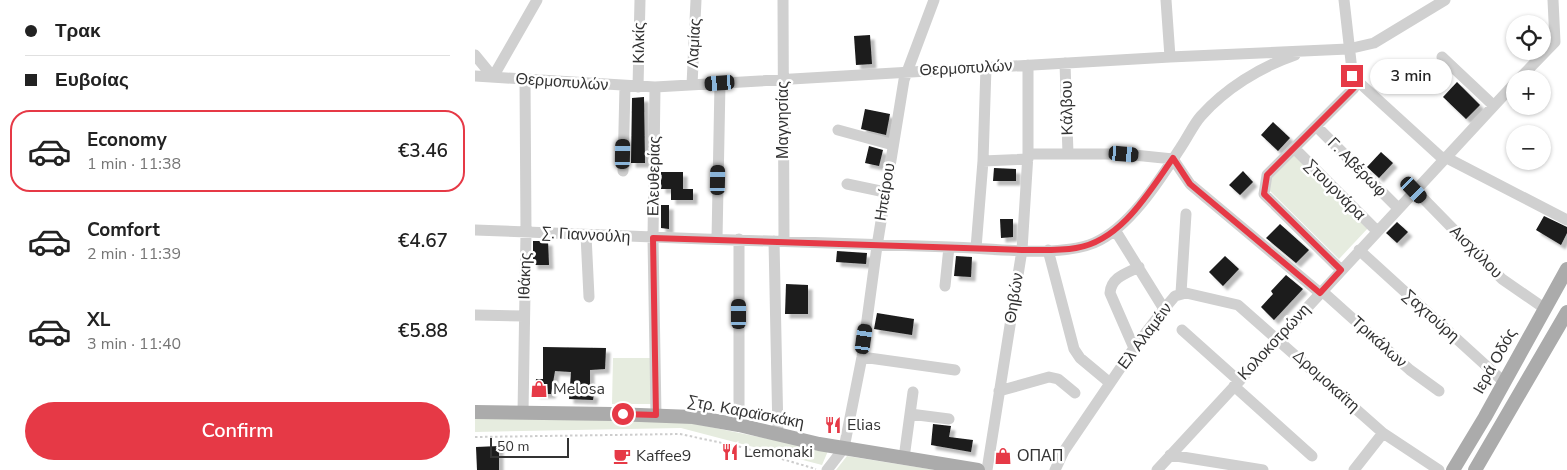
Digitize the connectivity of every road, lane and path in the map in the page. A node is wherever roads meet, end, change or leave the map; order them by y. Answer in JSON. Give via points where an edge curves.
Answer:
{"nodes":[{"id":1,"x":537,"y":0,"type":"edge"},
{"id":2,"x":640,"y":0,"type":"edge"},
{"id":3,"x":696,"y":0,"type":"edge"},
{"id":4,"x":783,"y":0,"type":"edge"},
{"id":5,"x":934,"y":0,"type":"edge"},
{"id":6,"x":1166,"y":0,"type":"edge"},
{"id":7,"x":1344,"y":0,"type":"edge"},
{"id":8,"x":1445,"y":0,"type":"edge"},
{"id":9,"x":1553,"y":0,"type":"edge"},
{"id":10,"x":1567,"y":41,"type":"edge"},
{"id":11,"x":1555,"y":42,"type":"junction"},
{"id":12,"x":1348,"y":49,"type":"junction"},
{"id":13,"x":1306,"y":52,"type":"junction"},
{"id":14,"x":475,"y":55,"type":"edge"},
{"id":15,"x":1170,"y":57,"type":"junction"},
{"id":16,"x":1442,"y":57,"type":"dead end"},
{"id":17,"x":1065,"y":63,"type":"junction"},
{"id":18,"x":1029,"y":65,"type":"junction"},
{"id":19,"x":986,"y":67,"type":"junction"},
{"id":20,"x":1528,"y":70,"type":"edge"},
{"id":21,"x":906,"y":72,"type":"junction"},
{"id":22,"x":475,"y":76,"type":"edge"},
{"id":23,"x":1352,"y":76,"type":"junction"},
{"id":24,"x":493,"y":78,"type":"junction"},
{"id":25,"x":525,"y":80,"type":"junction"},
{"id":26,"x":783,"y":80,"type":"junction"},
{"id":27,"x":720,"y":83,"type":"junction"},
{"id":28,"x":692,"y":85,"type":"junction"},
{"id":29,"x":625,"y":86,"type":"junction"},
{"id":30,"x":638,"y":87,"type":"junction"},
{"id":31,"x":655,"y":87,"type":"junction"},
{"id":32,"x":1506,"y":92,"type":"edge"},
{"id":33,"x":1493,"y":105,"type":"junction"},
{"id":34,"x":1316,"y":126,"type":"junction"},
{"id":35,"x":838,"y":130,"type":"dead end"},
{"id":36,"x":893,"y":145,"type":"junction"},
{"id":37,"x":1294,"y":148,"type":"junction"},
{"id":38,"x":1068,"y":154,"type":"junction"},
{"id":39,"x":1028,"y":156,"type":"junction"},
{"id":40,"x":1173,"y":158,"type":"junction"},
{"id":41,"x":1444,"y":158,"type":"junction"},
{"id":42,"x":983,"y":161,"type":"junction"},
{"id":43,"x":623,"y":170,"type":"dead end"},
{"id":44,"x":847,"y":184,"type":"dead end"},
{"id":45,"x":1414,"y":190,"type":"junction"},
{"id":46,"x":885,"y":192,"type":"junction"},
{"id":47,"x":1398,"y":208,"type":"junction"},
{"id":48,"x":1186,"y":214,"type":"dead end"},
{"id":49,"x":1567,"y":220,"type":"edge"},
{"id":50,"x":475,"y":230,"type":"edge"},
{"id":51,"x":1115,"y":230,"type":"junction"},
{"id":52,"x":1377,"y":231,"type":"junction"},
{"id":53,"x":526,"y":232,"type":"junction"},
{"id":54,"x":587,"y":235,"type":"junction"},
{"id":55,"x":653,"y":238,"type":"junction"},
{"id":56,"x":717,"y":239,"type":"junction"},
{"id":57,"x":739,"y":239,"type":"junction"},
{"id":58,"x":779,"y":240,"type":"junction"},
{"id":59,"x":877,"y":246,"type":"junction"},
{"id":60,"x":949,"y":247,"type":"junction"},
{"id":61,"x":976,"y":248,"type":"junction"},
{"id":62,"x":1022,"y":250,"type":"junction"},
{"id":63,"x":1048,"y":250,"type":"junction"},
{"id":64,"x":1359,"y":250,"type":"junction"},
{"id":65,"x":1139,"y":267,"type":"junction"},
{"id":66,"x":1567,"y":269,"type":"edge"},
{"id":67,"x":1341,"y":270,"type":"junction"},
{"id":68,"x":945,"y":286,"type":"dead end"},
{"id":69,"x":1321,"y":292,"type":"junction"},
{"id":70,"x":1181,"y":293,"type":"junction"},
{"id":71,"x":589,"y":297,"type":"dead end"},
{"id":72,"x":1544,"y":308,"type":"junction"},
{"id":73,"x":1164,"y":309,"type":"junction"},
{"id":74,"x":1567,"y":312,"type":"edge"},
{"id":75,"x":475,"y":315,"type":"edge"},
{"id":76,"x":523,"y":316,"type":"junction"},
{"id":77,"x":1182,"y":330,"type":"dead end"},
{"id":78,"x":1278,"y":338,"type":"junction"},
{"id":79,"x":1134,"y":348,"type":"junction"},
{"id":80,"x":862,"y":357,"type":"junction"},
{"id":81,"x":955,"y":370,"type":"dead end"},
{"id":82,"x":1504,"y":382,"type":"junction"},
{"id":83,"x":1110,"y":383,"type":"junction"},
{"id":84,"x":1236,"y":383,"type":"junction"},
{"id":85,"x":999,"y":391,"type":"junction"},
{"id":86,"x":1439,"y":391,"type":"dead end"},
{"id":87,"x":913,"y":392,"type":"dead end"},
{"id":88,"x":1075,"y":393,"type":"dead end"},
{"id":89,"x":475,"y":412,"type":"edge"},
{"id":90,"x":523,"y":413,"type":"junction"},
{"id":91,"x":910,"y":414,"type":"junction"},
{"id":92,"x":656,"y":415,"type":"junction"},
{"id":93,"x":949,"y":419,"type":"dead end"},
{"id":94,"x":739,"y":425,"type":"junction"},
{"id":95,"x":1383,"y":433,"type":"junction"},
{"id":96,"x":778,"y":434,"type":"junction"},
{"id":97,"x":475,"y":437,"type":"edge"},
{"id":98,"x":844,"y":448,"type":"junction"},
{"id":99,"x":1170,"y":455,"type":"junction"},
{"id":100,"x":1312,"y":456,"type":"dead end"},
{"id":101,"x":904,"y":458,"type":"junction"},
{"id":102,"x":943,"y":467,"type":"edge"},
{"id":103,"x":820,"y":470,"type":"edge"},
{"id":104,"x":827,"y":470,"type":"edge"},
{"id":105,"x":979,"y":470,"type":"edge"},
{"id":106,"x":987,"y":470,"type":"edge"},
{"id":107,"x":1055,"y":470,"type":"edge"},
{"id":108,"x":1157,"y":470,"type":"edge"},
{"id":109,"x":1263,"y":470,"type":"edge"},
{"id":110,"x":1354,"y":470,"type":"edge"},
{"id":111,"x":1439,"y":470,"type":"edge"},
{"id":112,"x":1453,"y":470,"type":"edge"},
{"id":113,"x":1475,"y":470,"type":"edge"}],
"edges":[{"from":1,"to":24,"type":"street"},
{"from":2,"to":30,"type":"street","name":"Κιλκίς"},
{"from":3,"to":28,"type":"street","name":"Λαμίας"},
{"from":4,"to":26,"type":"street","name":"Μαγνησίας"},
{"from":5,"to":21,"type":"street","name":"Ηπείρου"},
{"from":6,"to":15,"type":"street"},
{"from":7,"to":12,"type":"street"},
{"from":8,"to":12,"type":"street","name":"Θερμοπυλών","via":[[1374,44]]},
{"from":9,"to":11,"type":"street"},
{"from":10,"to":11,"type":"street"},
{"from":11,"to":20,"type":"street"},
{"from":12,"to":13,"type":"street","name":"Θερμοπυλών"},
{"from":12,"to":23,"type":"street"},
{"from":13,"to":15,"type":"street","name":"Θερμοπυλών"},
{"from":13,"to":40,"type":"street","name":"Σ. Γιαννούλη","via":[[1280,60],[1230,89],[1200,117]]},
{"from":14,"to":24,"type":"street"},
{"from":15,"to":17,"type":"street","name":"Θερμοπυλών"},
{"from":16,"to":33,"type":"street"},
{"from":17,"to":18,"type":"street","name":"Θερμοπυλών"},
{"from":17,"to":38,"type":"street","name":"Κάλβου"},
{"from":18,"to":19,"type":"street","name":"Θερμοπυλών"},
{"from":18,"to":39,"type":"street","name":"Θηβών"},
{"from":19,"to":21,"type":"street","name":"Θερμοπυλών"},
{"from":19,"to":42,"type":"street"},
{"from":21,"to":26,"type":"street","name":"Θερμοπυλών"},
{"from":21,"to":36,"type":"street","name":"Ηπείρου"},
{"from":22,"to":24,"type":"street","name":"Θερμοπυλών"},
{"from":23,"to":34,"type":"street","via":[[1354,88]]},
{"from":23,"to":41,"type":"street"},
{"from":24,"to":25,"type":"street","name":"Θερμοπυλών"},
{"from":25,"to":29,"type":"street","name":"Θερμοπυλών"},
{"from":25,"to":53,"type":"street","name":"Ιθάκης"},
{"from":26,"to":27,"type":"street","name":"Θερμοπυλών"},
{"from":26,"to":58,"type":"street","name":"Μαγνησίας"},
{"from":27,"to":28,"type":"street","name":"Θερμοπυλών"},
{"from":27,"to":56,"type":"street"},
{"from":28,"to":31,"type":"street","name":"Θερμοπυλών"},
{"from":29,"to":30,"type":"street","name":"Θερμοπυλών"},
{"from":29,"to":43,"type":"street"},
{"from":30,"to":31,"type":"street","name":"Θερμοπυλών"},
{"from":31,"to":55,"type":"street","name":"Ελευθερίας"},
{"from":32,"to":33,"type":"street","name":"Κολοκοτρώνη"},
{"from":33,"to":41,"type":"street","name":"Κολοκοτρώνη"},
{"from":34,"to":37,"type":"street"},
{"from":34,"to":47,"type":"street","name":"Γ. Αβέρωφ"},
{"from":35,"to":36,"type":"street"},
{"from":36,"to":46,"type":"street","name":"Ηπείρου"},
{"from":37,"to":52,"type":"street","name":"Στουρνάρα"},
{"from":37,"to":67,"type":"street","via":[[1267,175],[1264,194]]},
{"from":38,"to":39,"type":"street"},
{"from":38,"to":40,"type":"street"},
{"from":39,"to":42,"type":"street"},
{"from":39,"to":62,"type":"street","name":"Θηβών"},
{"from":40,"to":51,"type":"street","name":"Σ. Γιαννούλη","via":[[1145,199]]},
{"from":40,"to":69,"type":"street","name":"Τρικάλων","via":[[1190,184]]},
{"from":41,"to":45,"type":"street","name":"Κολοκοτρώνη"},
{"from":41,"to":49,"type":"street"},
{"from":42,"to":61,"type":"street"},
{"from":44,"to":46,"type":"street"},
{"from":45,"to":47,"type":"street","name":"Κολοκοτρώνη"},
{"from":45,"to":72,"type":"street","name":"Αισχύλου","via":[[1502,279]]},
{"from":46,"to":59,"type":"street","name":"Ηπείρου"},
{"from":47,"to":52,"type":"street","name":"Κολοκοτρώνη"},
{"from":48,"to":70,"type":"street","name":"Ελ Αλαμέιν"},
{"from":50,"to":53,"type":"street","name":"Σ. Γιαννούλη"},
{"from":51,"to":63,"type":"street","name":"Σ. Γιαννούλη","via":[[1077,248]]},
{"from":51,"to":65,"type":"street"},
{"from":52,"to":64,"type":"street","name":"Κολοκοτρώνη"},
{"from":53,"to":54,"type":"street","name":"Σ. Γιαννούλη"},
{"from":53,"to":76,"type":"street","name":"Ιθάκης"},
{"from":54,"to":55,"type":"street","name":"Σ. Γιαννούλη"},
{"from":54,"to":71,"type":"street"},
{"from":55,"to":56,"type":"street","name":"Σ. Γιαννούλη"},
{"from":55,"to":92,"type":"street","name":"Ελευθερίας"},
{"from":56,"to":57,"type":"street","name":"Σ. Γιαννούλη"},
{"from":57,"to":58,"type":"street","name":"Σ. Γιαννούλη"},
{"from":57,"to":94,"type":"street"},
{"from":58,"to":59,"type":"street","name":"Σ. Γιαννούλη"},
{"from":58,"to":96,"type":"street","name":"Μαγνησίας"},
{"from":59,"to":60,"type":"street","name":"Σ. Γιαννούλη"},
{"from":59,"to":80,"type":"street","name":"Ηπείρου"},
{"from":60,"to":61,"type":"street","name":"Σ. Γιαννούλη"},
{"from":60,"to":68,"type":"street"},
{"from":61,"to":62,"type":"street","name":"Σ. Γιαννούλη"},
{"from":62,"to":63,"type":"street","name":"Σ. Γιαννούλη"},
{"from":62,"to":85,"type":"street","name":"Θηβών"},
{"from":63,"to":83,"type":"street","via":[[1074,349]]},
{"from":64,"to":67,"type":"street","name":"Κολοκοτρώνη"},
{"from":64,"to":82,"type":"street","name":"Σαχτούρη"},
{"from":65,"to":73,"type":"street"},
{"from":65,"to":79,"type":"street","via":[[1114,280],[1110,293]]},
{"from":66,"to":72,"type":"main road","name":"Ιερά Οδός"},
{"from":67,"to":69,"type":"street","name":"Κολοκοτρώνη"},
{"from":69,"to":78,"type":"street","name":"Κολοκοτρώνη"},
{"from":69,"to":86,"type":"street","name":"Τρικάλων","via":[[1410,370]]},
{"from":70,"to":73,"type":"street","name":"Ελ Αλαμέιν"},
{"from":70,"to":78,"type":"street","name":"Δρομοκαϊτη","via":[[1238,305]]},
{"from":72,"to":82,"type":"main road","name":"Ιερά Οδός"},
{"from":73,"to":79,"type":"street","name":"Ελ Αλαμέιν"},
{"from":74,"to":113,"type":"main road"},
{"from":75,"to":76,"type":"street"},
{"from":76,"to":90,"type":"street","name":"Ιθάκης"},
{"from":77,"to":84,"type":"street"},
{"from":78,"to":84,"type":"street","name":"Κολοκοτρώνη"},
{"from":78,"to":95,"type":"street","name":"Δρομοκαϊτη"},
{"from":79,"to":83,"type":"street","name":"Ελ Αλαμέιν"},
{"from":80,"to":81,"type":"street"},
{"from":80,"to":98,"type":"street","name":"Ηπείρου"},
{"from":82,"to":112,"type":"main road","name":"Ιερά Οδός"},
{"from":83,"to":107,"type":"street","name":"Ελ Αλαμέιν"},
{"from":84,"to":99,"type":"street","name":"Κολοκοτρώνη"},
{"from":84,"to":100,"type":"street"},
{"from":85,"to":88,"type":"street","via":[[1049,377]]},
{"from":85,"to":106,"type":"street","name":"Θηβών"},
{"from":87,"to":91,"type":"street"},
{"from":89,"to":90,"type":"main road","name":"Στρ. Καραϊσκάκη"},
{"from":90,"to":92,"type":"main road","name":"Στρ. Καραϊσκάκη"},
{"from":91,"to":93,"type":"street"},
{"from":91,"to":101,"type":"street"},
{"from":92,"to":94,"type":"main road","name":"Στρ. Καραϊσκάκη"},
{"from":94,"to":96,"type":"main road","name":"Στρ. Καραϊσκάκη"},
{"from":95,"to":110,"type":"street"},
{"from":95,"to":111,"type":"street","name":"Δρομοκαϊτη"},
{"from":96,"to":98,"type":"main road","name":"Στρ. Καραϊσκάκη"},
{"from":97,"to":103,"type":"path","via":[[680,434],[741,447]]},
{"from":98,"to":101,"type":"main road","name":"Στρ. Καραϊσκάκη"},
{"from":98,"to":104,"type":"street"},
{"from":99,"to":108,"type":"street","name":"Κολοκοτρώνη"},
{"from":99,"to":109,"type":"street"},
{"from":101,"to":102,"type":"main road","name":"Στρ. Καραϊσκάκη"},
{"from":102,"to":105,"type":"main road","name":"Στρ. Καραϊσκάκη"}]}
